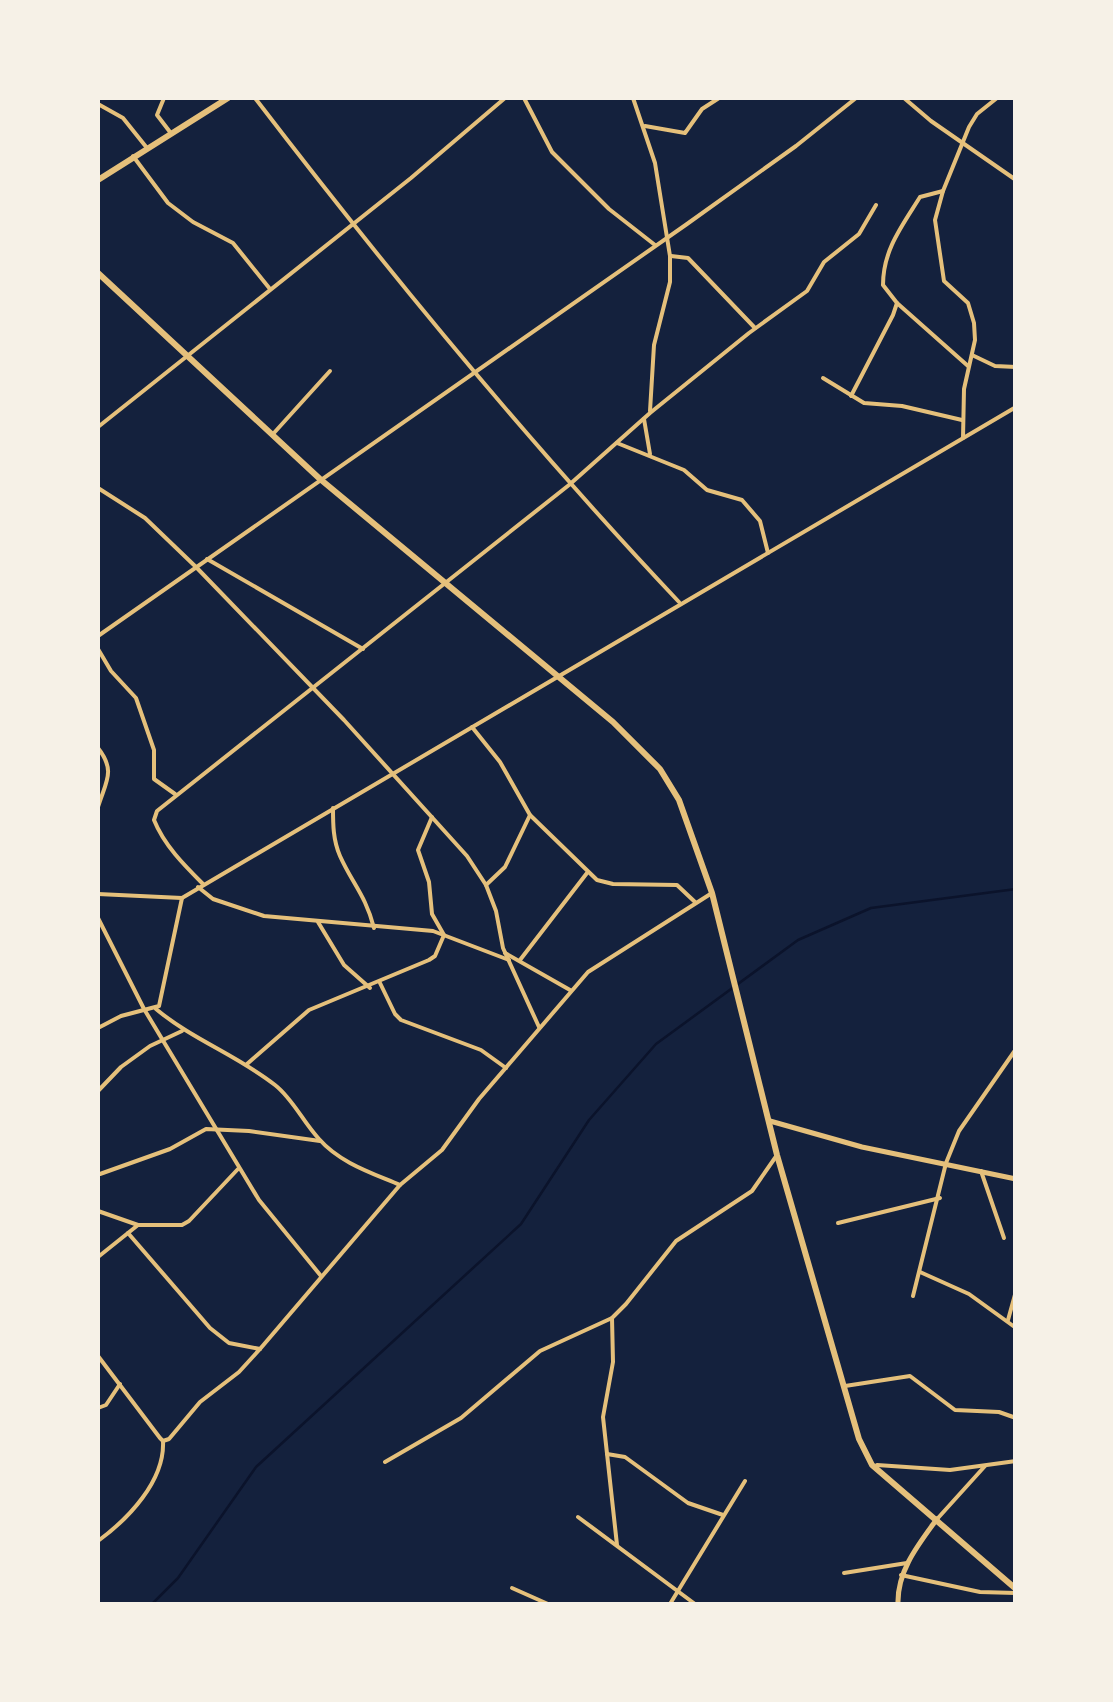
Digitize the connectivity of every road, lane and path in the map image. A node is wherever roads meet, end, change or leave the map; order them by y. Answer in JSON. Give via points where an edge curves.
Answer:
{"nodes":[{"id":1,"x":164,"y":98,"type":"edge"},
{"id":2,"x":228,"y":98,"type":"edge"},
{"id":3,"x":254,"y":98,"type":"edge"},
{"id":4,"x":506,"y":98,"type":"edge"},
{"id":5,"x":524,"y":98,"type":"edge"},
{"id":6,"x":634,"y":98,"type":"edge"},
{"id":7,"x":718,"y":98,"type":"edge"},
{"id":8,"x":856,"y":98,"type":"edge"},
{"id":9,"x":904,"y":98,"type":"edge"},
{"id":10,"x":997,"y":98,"type":"edge"},
{"id":11,"x":98,"y":104,"type":"edge"},
{"id":12,"x":645,"y":126,"type":"junction"},
{"id":13,"x":171,"y":133,"type":"junction"},
{"id":14,"x":964,"y":142,"type":"junction"},
{"id":15,"x":147,"y":148,"type":"junction"},
{"id":16,"x":133,"y":156,"type":"junction"},
{"id":17,"x":98,"y":180,"type":"edge"},
{"id":18,"x":1016,"y":180,"type":"edge"},
{"id":19,"x":943,"y":191,"type":"junction"},
{"id":20,"x":876,"y":205,"type":"dead end"},
{"id":21,"x":351,"y":224,"type":"junction"},
{"id":22,"x":667,"y":238,"type":"junction"},
{"id":23,"x":656,"y":246,"type":"junction"},
{"id":24,"x":670,"y":256,"type":"junction"},
{"id":25,"x":98,"y":273,"type":"edge"},
{"id":26,"x":270,"y":288,"type":"junction"},
{"id":27,"x":896,"y":303,"type":"junction"},
{"id":28,"x":755,"y":328,"type":"junction"},
{"id":29,"x":972,"y":355,"type":"junction"},
{"id":30,"x":187,"y":356,"type":"junction"},
{"id":31,"x":968,"y":366,"type":"junction"},
{"id":32,"x":1016,"y":367,"type":"edge"},
{"id":33,"x":330,"y":371,"type":"dead end"},
{"id":34,"x":472,"y":372,"type":"junction"},
{"id":35,"x":823,"y":378,"type":"dead end"},
{"id":36,"x":851,"y":396,"type":"junction"},
{"id":37,"x":1016,"y":407,"type":"edge"},
{"id":38,"x":650,"y":413,"type":"junction"},
{"id":39,"x":644,"y":418,"type":"junction"},
{"id":40,"x":962,"y":420,"type":"junction"},
{"id":41,"x":98,"y":427,"type":"edge"},
{"id":42,"x":272,"y":435,"type":"junction"},
{"id":43,"x":963,"y":438,"type":"junction"},
{"id":44,"x":617,"y":443,"type":"junction"},
{"id":45,"x":650,"y":454,"type":"junction"},
{"id":46,"x":320,"y":479,"type":"junction"},
{"id":47,"x":569,"y":485,"type":"junction"},
{"id":48,"x":98,"y":488,"type":"edge"},
{"id":49,"x":768,"y":554,"type":"junction"},
{"id":50,"x":207,"y":559,"type":"junction"},
{"id":51,"x":196,"y":567,"type":"junction"},
{"id":52,"x":442,"y":583,"type":"junction"},
{"id":53,"x":680,"y":603,"type":"junction"},
{"id":54,"x":98,"y":636,"type":"edge"},
{"id":55,"x":98,"y":649,"type":"edge"},
{"id":56,"x":362,"y":649,"type":"junction"},
{"id":57,"x":558,"y":677,"type":"junction"},
{"id":58,"x":314,"y":688,"type":"junction"},
{"id":59,"x":471,"y":726,"type":"junction"},
{"id":60,"x":98,"y":748,"type":"edge"},
{"id":61,"x":393,"y":773,"type":"junction"},
{"id":62,"x":175,"y":794,"type":"junction"},
{"id":63,"x":98,"y":807,"type":"edge"},
{"id":64,"x":333,"y":808,"type":"junction"},
{"id":65,"x":530,"y":815,"type":"junction"},
{"id":66,"x":432,"y":817,"type":"junction"},
{"id":67,"x":588,"y":871,"type":"junction"},
{"id":68,"x":486,"y":885,"type":"junction"},
{"id":69,"x":200,"y":886,"type":"junction"},
{"id":70,"x":712,"y":892,"type":"junction"},
{"id":71,"x":98,"y":894,"type":"edge"},
{"id":72,"x":182,"y":898,"type":"junction"},
{"id":73,"x":694,"y":902,"type":"junction"},
{"id":74,"x":98,"y":918,"type":"edge"},
{"id":75,"x":318,"y":920,"type":"junction"},
{"id":76,"x":374,"y":928,"type":"junction"},
{"id":77,"x":444,"y":935,"type":"junction"},
{"id":78,"x":505,"y":953,"type":"junction"},
{"id":79,"x":509,"y":960,"type":"junction"},
{"id":80,"x":520,"y":960,"type":"junction"},
{"id":81,"x":380,"y":982,"type":"junction"},
{"id":82,"x":370,"y":988,"type":"junction"},
{"id":83,"x":571,"y":991,"type":"junction"},
{"id":84,"x":144,"y":1008,"type":"junction"},
{"id":85,"x":156,"y":1009,"type":"junction"},
{"id":86,"x":539,"y":1027,"type":"junction"},
{"id":87,"x":98,"y":1028,"type":"edge"},
{"id":88,"x":182,"y":1030,"type":"junction"},
{"id":89,"x":164,"y":1042,"type":"junction"},
{"id":90,"x":1016,"y":1050,"type":"edge"},
{"id":91,"x":247,"y":1064,"type":"junction"},
{"id":92,"x":506,"y":1068,"type":"junction"},
{"id":93,"x":98,"y":1091,"type":"edge"},
{"id":94,"x":770,"y":1121,"type":"junction"},
{"id":95,"x":215,"y":1130,"type":"junction"},
{"id":96,"x":320,"y":1141,"type":"junction"},
{"id":97,"x":777,"y":1155,"type":"junction"},
{"id":98,"x":946,"y":1163,"type":"junction"},
{"id":99,"x":239,"y":1168,"type":"junction"},
{"id":100,"x":981,"y":1171,"type":"junction"},
{"id":101,"x":100,"y":1174,"type":"dead end"},
{"id":102,"x":1016,"y":1179,"type":"edge"},
{"id":103,"x":400,"y":1185,"type":"junction"},
{"id":104,"x":940,"y":1198,"type":"junction"},
{"id":105,"x":98,"y":1211,"type":"edge"},
{"id":106,"x":838,"y":1223,"type":"dead end"},
{"id":107,"x":138,"y":1225,"type":"junction"},
{"id":108,"x":128,"y":1233,"type":"junction"},
{"id":109,"x":1004,"y":1238,"type":"dead end"},
{"id":110,"x":98,"y":1257,"type":"edge"},
{"id":111,"x":920,"y":1272,"type":"junction"},
{"id":112,"x":321,"y":1276,"type":"junction"},
{"id":113,"x":1016,"y":1290,"type":"edge"},
{"id":114,"x":913,"y":1296,"type":"dead end"},
{"id":115,"x":612,"y":1318,"type":"junction"},
{"id":116,"x":1008,"y":1322,"type":"junction"},
{"id":117,"x":1016,"y":1328,"type":"edge"},
{"id":118,"x":260,"y":1349,"type":"junction"},
{"id":119,"x":98,"y":1356,"type":"edge"},
{"id":120,"x":120,"y":1384,"type":"junction"},
{"id":121,"x":846,"y":1386,"type":"junction"},
{"id":122,"x":98,"y":1408,"type":"edge"},
{"id":123,"x":1016,"y":1418,"type":"edge"},
{"id":124,"x":163,"y":1442,"type":"junction"},
{"id":125,"x":607,"y":1454,"type":"junction"},
{"id":126,"x":1016,"y":1461,"type":"edge"},
{"id":127,"x":385,"y":1462,"type":"dead end"},
{"id":128,"x":872,"y":1465,"type":"junction"},
{"id":129,"x":984,"y":1466,"type":"junction"},
{"id":130,"x":745,"y":1481,"type":"dead end"},
{"id":131,"x":722,"y":1515,"type":"junction"},
{"id":132,"x":578,"y":1516,"type":"dead end"},
{"id":133,"x":938,"y":1519,"type":"junction"},
{"id":134,"x":98,"y":1541,"type":"edge"},
{"id":135,"x":616,"y":1545,"type":"junction"},
{"id":136,"x":907,"y":1563,"type":"junction"},
{"id":137,"x":844,"y":1573,"type":"dead end"},
{"id":138,"x":901,"y":1576,"type":"junction"},
{"id":139,"x":512,"y":1588,"type":"dead end"},
{"id":140,"x":678,"y":1590,"type":"junction"},
{"id":141,"x":1016,"y":1591,"type":"edge"},
{"id":142,"x":539,"y":1603,"type":"edge"},
{"id":143,"x":548,"y":1604,"type":"edge"},
{"id":144,"x":569,"y":1604,"type":"edge"},
{"id":145,"x":576,"y":1604,"type":"edge"},
{"id":146,"x":670,"y":1604,"type":"edge"},
{"id":147,"x":695,"y":1604,"type":"edge"},
{"id":148,"x":898,"y":1604,"type":"edge"}],
"edges":[{"from":1,"to":13,"type":"street","via":[[157,115]]},
{"from":2,"to":13,"type":"main road"},
{"from":3,"to":21,"type":"street"},
{"from":4,"to":21,"type":"street"},
{"from":5,"to":23,"type":"street","via":[[552,152]]},
{"from":6,"to":12,"type":"street"},
{"from":7,"to":12,"type":"street","via":[[686,133]]},
{"from":8,"to":22,"type":"street"},
{"from":9,"to":14,"type":"street"},
{"from":10,"to":14,"type":"street","via":[[978,114]]},
{"from":11,"to":15,"type":"street","via":[[123,118]]},
{"from":12,"to":22,"type":"street"},
{"from":13,"to":15,"type":"main road"},
{"from":14,"to":18,"type":"street"},
{"from":14,"to":19,"type":"street"},
{"from":15,"to":16,"type":"main road"},
{"from":16,"to":17,"type":"main road"},
{"from":16,"to":26,"type":"street","via":[[168,203],[233,243]]},
{"from":19,"to":27,"type":"street","via":[[920,197],[892,240],[883,285]]},
{"from":19,"to":29,"type":"street","via":[[934,220],[936,245],[944,280],[971,309]]},
{"from":20,"to":28,"type":"street","via":[[807,291]]},
{"from":21,"to":26,"type":"street"},
{"from":21,"to":34,"type":"street"},
{"from":22,"to":23,"type":"street"},
{"from":22,"to":24,"type":"street"},
{"from":23,"to":34,"type":"street"},
{"from":24,"to":28,"type":"street","via":[[688,258]]},
{"from":24,"to":38,"type":"street"},
{"from":25,"to":30,"type":"main road"},
{"from":26,"to":30,"type":"street"},
{"from":27,"to":31,"type":"street"},
{"from":27,"to":36,"type":"street"},
{"from":28,"to":38,"type":"street"},
{"from":29,"to":31,"type":"street"},
{"from":29,"to":32,"type":"street"},
{"from":30,"to":41,"type":"street"},
{"from":30,"to":42,"type":"main road"},
{"from":31,"to":40,"type":"street"},
{"from":33,"to":42,"type":"street"},
{"from":34,"to":46,"type":"street"},
{"from":34,"to":47,"type":"street"},
{"from":35,"to":36,"type":"street"},
{"from":36,"to":40,"type":"street"},
{"from":37,"to":43,"type":"street"},
{"from":38,"to":39,"type":"street"},
{"from":39,"to":44,"type":"street"},
{"from":39,"to":45,"type":"street"},
{"from":40,"to":43,"type":"street"},
{"from":42,"to":46,"type":"main road"},
{"from":43,"to":49,"type":"street"},
{"from":44,"to":45,"type":"street"},
{"from":44,"to":47,"type":"street"},
{"from":45,"to":49,"type":"street","via":[[707,490],[742,500],[760,521]]},
{"from":46,"to":50,"type":"street"},
{"from":46,"to":52,"type":"main road"},
{"from":47,"to":52,"type":"street"},
{"from":47,"to":53,"type":"street"},
{"from":48,"to":51,"type":"street","via":[[144,518]]},
{"from":49,"to":53,"type":"street"},
{"from":50,"to":51,"type":"street"},
{"from":50,"to":56,"type":"street"},
{"from":51,"to":54,"type":"street"},
{"from":51,"to":58,"type":"street"},
{"from":52,"to":56,"type":"street"},
{"from":52,"to":57,"type":"main road"},
{"from":53,"to":57,"type":"street"},
{"from":55,"to":62,"type":"street","via":[[136,698],[154,750],[154,779]]},
{"from":56,"to":58,"type":"street"},
{"from":57,"to":59,"type":"street"},
{"from":57,"to":70,"type":"main road","via":[[660,769],[679,800]]},
{"from":58,"to":61,"type":"street"},
{"from":58,"to":62,"type":"street"},
{"from":59,"to":61,"type":"street"},
{"from":59,"to":65,"type":"street"},
{"from":60,"to":63,"type":"street","via":[[110,771]]},
{"from":61,"to":64,"type":"street"},
{"from":61,"to":66,"type":"street"},
{"from":62,"to":69,"type":"street","via":[[154,820]]},
{"from":64,"to":69,"type":"street"},
{"from":64,"to":76,"type":"street","via":[[340,857],[367,901]]},
{"from":65,"to":67,"type":"street"},
{"from":65,"to":68,"type":"street","via":[[505,867]]},
{"from":66,"to":68,"type":"street"},
{"from":66,"to":77,"type":"street","via":[[418,850],[432,914]]},
{"from":67,"to":73,"type":"street","via":[[613,884],[678,884]]},
{"from":67,"to":80,"type":"street"},
{"from":68,"to":78,"type":"street"},
{"from":69,"to":72,"type":"street"},
{"from":69,"to":75,"type":"street","via":[[213,900],[241,911]]},
{"from":70,"to":73,"type":"street"},
{"from":70,"to":94,"type":"main road"},
{"from":71,"to":72,"type":"street"},
{"from":72,"to":85,"type":"street"},
{"from":73,"to":83,"type":"street","via":[[610,955]]},
{"from":74,"to":84,"type":"street"},
{"from":75,"to":76,"type":"street"},
{"from":75,"to":82,"type":"street","via":[[344,966]]},
{"from":76,"to":77,"type":"street"},
{"from":77,"to":79,"type":"street"},
{"from":77,"to":81,"type":"street","via":[[433,958]]},
{"from":78,"to":79,"type":"street"},
{"from":78,"to":80,"type":"street"},
{"from":79,"to":86,"type":"street"},
{"from":80,"to":83,"type":"street"},
{"from":81,"to":82,"type":"street"},
{"from":81,"to":92,"type":"street","via":[[402,1020],[481,1050]]},
{"from":82,"to":91,"type":"street","via":[[309,1010]]},
{"from":83,"to":86,"type":"street"},
{"from":84,"to":85,"type":"street"},
{"from":84,"to":87,"type":"street"},
{"from":84,"to":89,"type":"street"},
{"from":85,"to":88,"type":"street"},
{"from":86,"to":92,"type":"street"},
{"from":88,"to":89,"type":"street"},
{"from":88,"to":91,"type":"street"},
{"from":89,"to":93,"type":"street","via":[[121,1067]]},
{"from":89,"to":95,"type":"street"},
{"from":90,"to":98,"type":"street","via":[[972,1108]]},
{"from":91,"to":96,"type":"street","via":[[278,1088]]},
{"from":92,"to":103,"type":"street","via":[[442,1150]]},
{"from":94,"to":97,"type":"main road"},
{"from":94,"to":98,"type":"street"},
{"from":95,"to":96,"type":"street"},
{"from":95,"to":99,"type":"street"},
{"from":95,"to":101,"type":"street"},
{"from":96,"to":103,"type":"street"},
{"from":97,"to":115,"type":"street","via":[[752,1191],[676,1241]]},
{"from":97,"to":121,"type":"main road"},
{"from":98,"to":100,"type":"street"},
{"from":98,"to":104,"type":"street"},
{"from":99,"to":107,"type":"street","via":[[182,1225]]},
{"from":99,"to":112,"type":"street"},
{"from":100,"to":102,"type":"street"},
{"from":100,"to":109,"type":"street"},
{"from":103,"to":112,"type":"street"},
{"from":104,"to":106,"type":"street"},
{"from":104,"to":111,"type":"street"},
{"from":105,"to":107,"type":"street"},
{"from":107,"to":108,"type":"street"},
{"from":108,"to":110,"type":"street"},
{"from":108,"to":118,"type":"street","via":[[210,1328],[229,1342]]},
{"from":111,"to":114,"type":"street"},
{"from":111,"to":116,"type":"street"},
{"from":112,"to":118,"type":"street"},
{"from":113,"to":116,"type":"street"},
{"from":115,"to":125,"type":"street","via":[[614,1362],[603,1417]]},
{"from":115,"to":127,"type":"street","via":[[540,1351],[461,1418]]},
{"from":116,"to":117,"type":"street"},
{"from":118,"to":124,"type":"street"},
{"from":119,"to":120,"type":"street"},
{"from":120,"to":122,"type":"street"},
{"from":120,"to":124,"type":"street"},
{"from":121,"to":123,"type":"street","via":[[910,1376],[955,1410]]},
{"from":121,"to":128,"type":"main road","via":[[858,1440]]},
{"from":124,"to":134,"type":"street","via":[[158,1474]]},
{"from":125,"to":131,"type":"street","via":[[625,1457],[688,1502]]},
{"from":125,"to":135,"type":"street"},
{"from":126,"to":129,"type":"street"},
{"from":128,"to":129,"type":"street"},
{"from":128,"to":133,"type":"main road"},
{"from":129,"to":133,"type":"street"},
{"from":130,"to":131,"type":"street"},
{"from":131,"to":140,"type":"street"},
{"from":132,"to":135,"type":"street"},
{"from":133,"to":136,"type":"street"},
{"from":133,"to":141,"type":"main road"},
{"from":135,"to":140,"type":"street"},
{"from":136,"to":137,"type":"street"},
{"from":136,"to":138,"type":"street"},
{"from":138,"to":141,"type":"street","via":[[980,1592]]},
{"from":138,"to":148,"type":"street"},
{"from":139,"to":142,"type":"street"},
{"from":140,"to":146,"type":"street"},
{"from":140,"to":147,"type":"street"},
{"from":142,"to":143,"type":"street"},
{"from":144,"to":145,"type":"street"}]}
